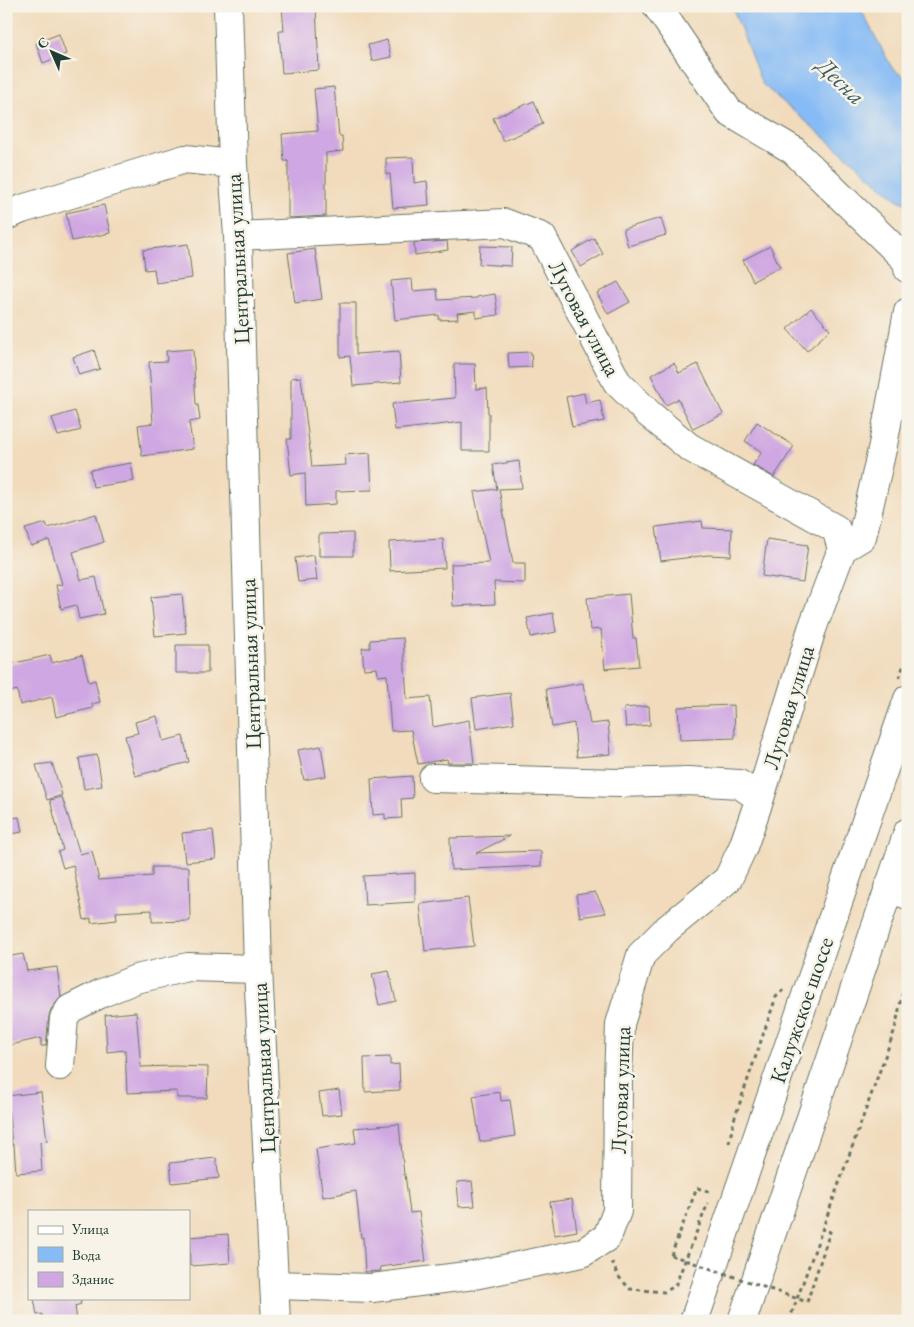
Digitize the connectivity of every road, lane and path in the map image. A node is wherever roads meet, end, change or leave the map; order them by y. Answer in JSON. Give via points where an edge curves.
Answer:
{"nodes":[{"id":1,"x":228,"y":6,"type":"edge"},
{"id":2,"x":657,"y":6,"type":"edge"},
{"id":3,"x":233,"y":164,"type":"junction"},
{"id":4,"x":6,"y":216,"type":"edge"},
{"id":5,"x":238,"y":236,"type":"junction"},
{"id":6,"x":908,"y":269,"type":"edge"},
{"id":7,"x":908,"y":312,"type":"edge"},
{"id":8,"x":842,"y":548,"type":"junction"},
{"id":9,"x":908,"y":654,"type":"edge"},
{"id":10,"x":903,"y":690,"type":"edge"},
{"id":11,"x":433,"y":778,"type":"dead end"},
{"id":12,"x":760,"y":798,"type":"junction"},
{"id":13,"x":908,"y":832,"type":"edge"},
{"id":14,"x":898,"y":891,"type":"edge"},
{"id":15,"x":908,"y":967,"type":"edge"},
{"id":16,"x":258,"y":969,"type":"junction"},
{"id":17,"x":789,"y":984,"type":"dead end"},
{"id":18,"x":60,"y":1066,"type":"dead end"},
{"id":19,"x":729,"y":1144,"type":"dead end"},
{"id":20,"x":716,"y":1184,"type":"dead end"},
{"id":21,"x":712,"y":1192,"type":"junction"},
{"id":22,"x":822,"y":1229,"type":"junction"},
{"id":23,"x":607,"y":1237,"type":"junction"},
{"id":24,"x":275,"y":1285,"type":"junction"},
{"id":25,"x":276,"y":1321,"type":"edge"},
{"id":26,"x":694,"y":1321,"type":"edge"},
{"id":27,"x":742,"y":1321,"type":"edge"},
{"id":28,"x":789,"y":1321,"type":"edge"}],
"edges":[{"from":1,"to":3,"type":"main road","name":"Центральная улица"},
{"from":2,"to":6,"type":"main road","via":[[729,112],[793,150],[907,262]]},
{"from":3,"to":4,"type":"main road","via":[[185,159]]},
{"from":3,"to":5,"type":"main road","name":"Центральная улица"},
{"from":5,"to":8,"type":"main road","name":"Луговая улица","via":[[505,223],[542,237],[617,382],[689,447],[836,529]]},
{"from":5,"to":16,"type":"main road","name":"Центральная улица"},
{"from":7,"to":8,"type":"main road","via":[[862,537]]},
{"from":8,"to":12,"type":"main road","name":"Луговая улица","via":[[812,629]]},
{"from":9,"to":10,"type":"path"},
{"from":10,"to":26,"type":"main road","name":"Калужское шоссе"},
{"from":11,"to":12,"type":"main road","via":[[739,784]]},
{"from":12,"to":23,"type":"main road","name":"Луговая улица","via":[[728,879],[641,954],[620,1024],[617,1211]]},
{"from":13,"to":14,"type":"main road","name":"Калужское шоссе"},
{"from":14,"to":27,"type":"main road","name":"Калужское шоссе"},
{"from":15,"to":22,"type":"path","via":[[895,1029]]},
{"from":16,"to":18,"type":"main road","via":[[188,967],[136,979],[102,993],[70,1009],[64,1018]]},
{"from":16,"to":24,"type":"main road","name":"Центральная улица"},
{"from":17,"to":19,"type":"path","via":[[776,997],[734,1120]]},
{"from":20,"to":21,"type":"path"},
{"from":21,"to":22,"type":"path","bridge":true,"via":[[697,1188],[671,1256],[807,1302],[830,1232]]},
{"from":21,"to":23,"type":"path","via":[[675,1286],[664,1292],[630,1289],[618,1276]]},
{"from":22,"to":28,"type":"path"},
{"from":23,"to":24,"type":"main road","via":[[582,1252],[474,1275],[372,1288]]},
{"from":24,"to":25,"type":"main road","name":"Центральная улица"}]}
